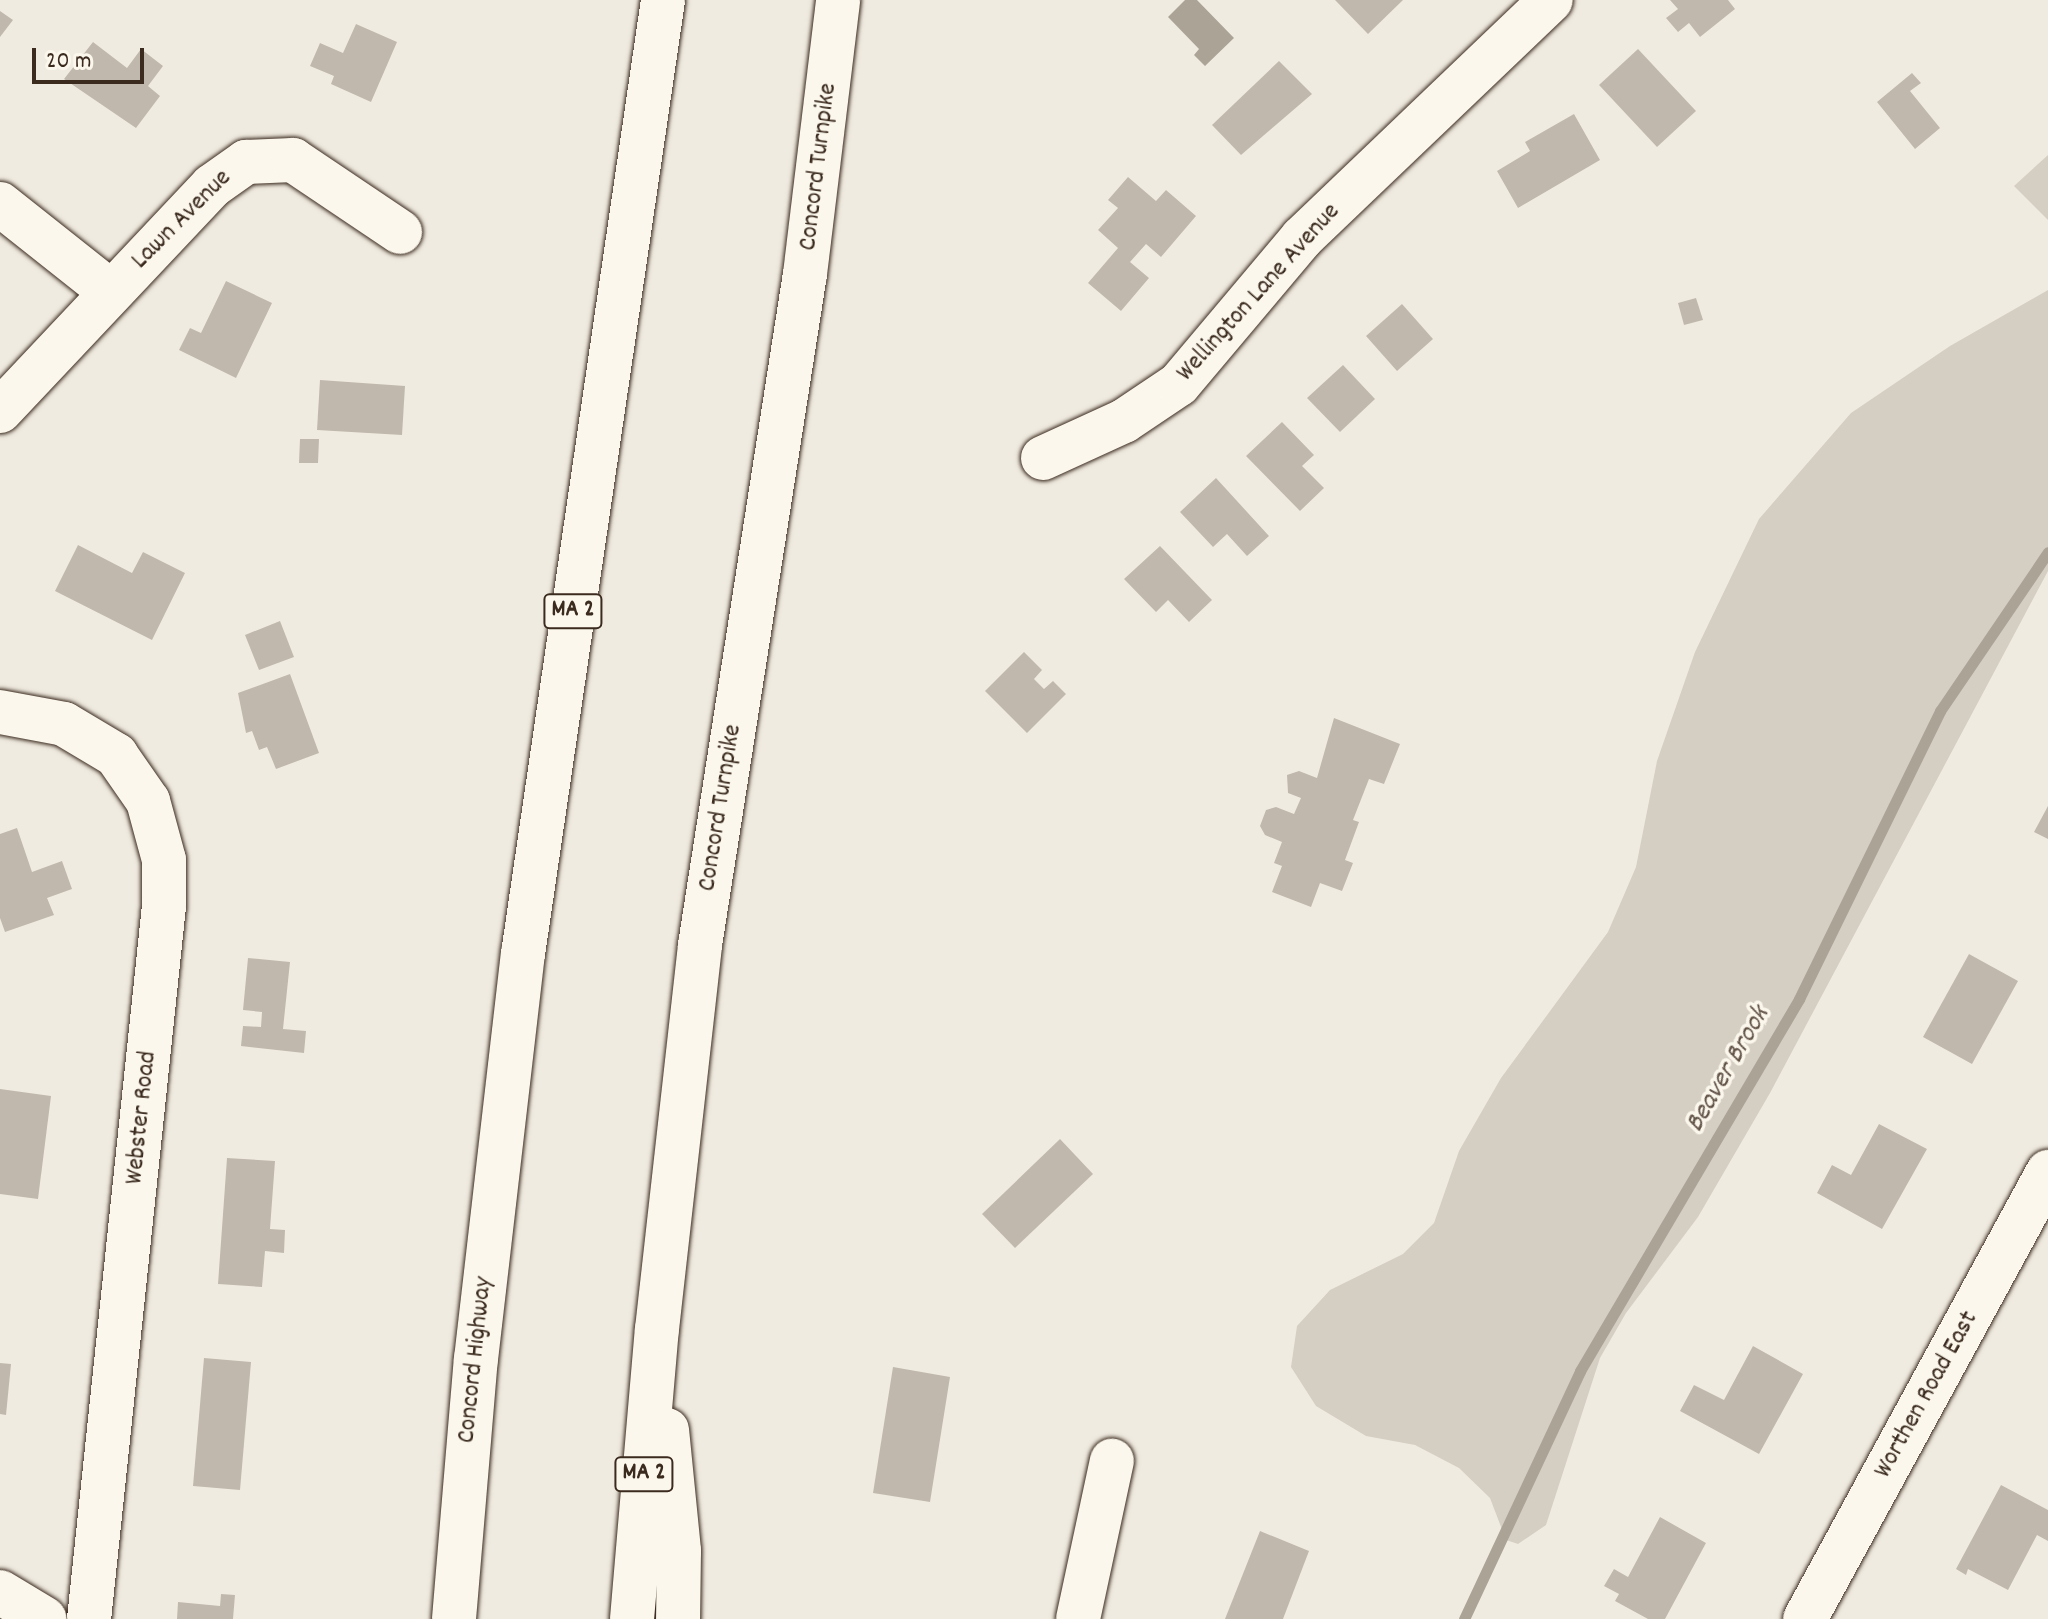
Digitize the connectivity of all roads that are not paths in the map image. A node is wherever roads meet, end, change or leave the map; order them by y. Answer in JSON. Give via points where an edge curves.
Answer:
{"nodes":[{"id":1,"x":663,"y":0,"type":"edge"},
{"id":2,"x":838,"y":0,"type":"edge"},
{"id":3,"x":1551,"y":0,"type":"edge"},
{"id":4,"x":0,"y":204,"type":"edge"},
{"id":5,"x":400,"y":232,"type":"dead end"},
{"id":6,"x":111,"y":292,"type":"junction"},
{"id":7,"x":0,"y":411,"type":"edge"},
{"id":8,"x":1043,"y":458,"type":"dead end"},
{"id":9,"x":0,"y":712,"type":"edge"},
{"id":10,"x":2048,"y":1172,"type":"edge"},
{"id":11,"x":657,"y":1329,"type":"junction"},
{"id":12,"x":1112,"y":1461,"type":"dead end"},
{"id":13,"x":463,"y":1497,"type":"junction"},
{"id":14,"x":0,"y":1592,"type":"edge"},
{"id":15,"x":45,"y":1619,"type":"edge"},
{"id":16,"x":89,"y":1619,"type":"edge"},
{"id":17,"x":432,"y":1619,"type":"edge"},
{"id":18,"x":454,"y":1619,"type":"edge"},
{"id":19,"x":632,"y":1619,"type":"edge"},
{"id":20,"x":678,"y":1619,"type":"edge"},
{"id":21,"x":1078,"y":1619,"type":"edge"},
{"id":22,"x":1805,"y":1619,"type":"edge"}],
"edges":[{"from":1,"to":13,"type":"main road","name":"Concord Highway","number":"MA 2","via":[[541,819],[490,1224]]},
{"from":2,"to":11,"type":"main road","name":"Concord Turnpike","number":"MA 2","via":[[805,274],[700,945]]},
{"from":3,"to":8,"type":"main road","name":"Wellington Lane Avenue","via":[[1302,238],[1179,384],[1124,421]]},
{"from":4,"to":6,"type":"main road"},
{"from":5,"to":6,"type":"main road","name":"Lawn Avenue","via":[[304,166],[282,158],[258,158],[223,175]]},
{"from":6,"to":7,"type":"main road","name":"Lawn Avenue"},
{"from":9,"to":16,"type":"main road","name":"Webster Road","via":[[51,719],[104,745],[142,789],[162,844],[164,906]]},
{"from":10,"to":22,"type":"main road","name":"Worthen Road East"},
{"from":11,"to":19,"type":"main road","name":"Concord Turnpike","number":"MA 2"},
{"from":11,"to":20,"type":"main road","via":[[679,1551]]},
{"from":12,"to":21,"type":"main road"},
{"from":13,"to":17,"type":"main road"},
{"from":13,"to":18,"type":"main road","number":"MA 2"},
{"from":14,"to":15,"type":"main road"}]}
